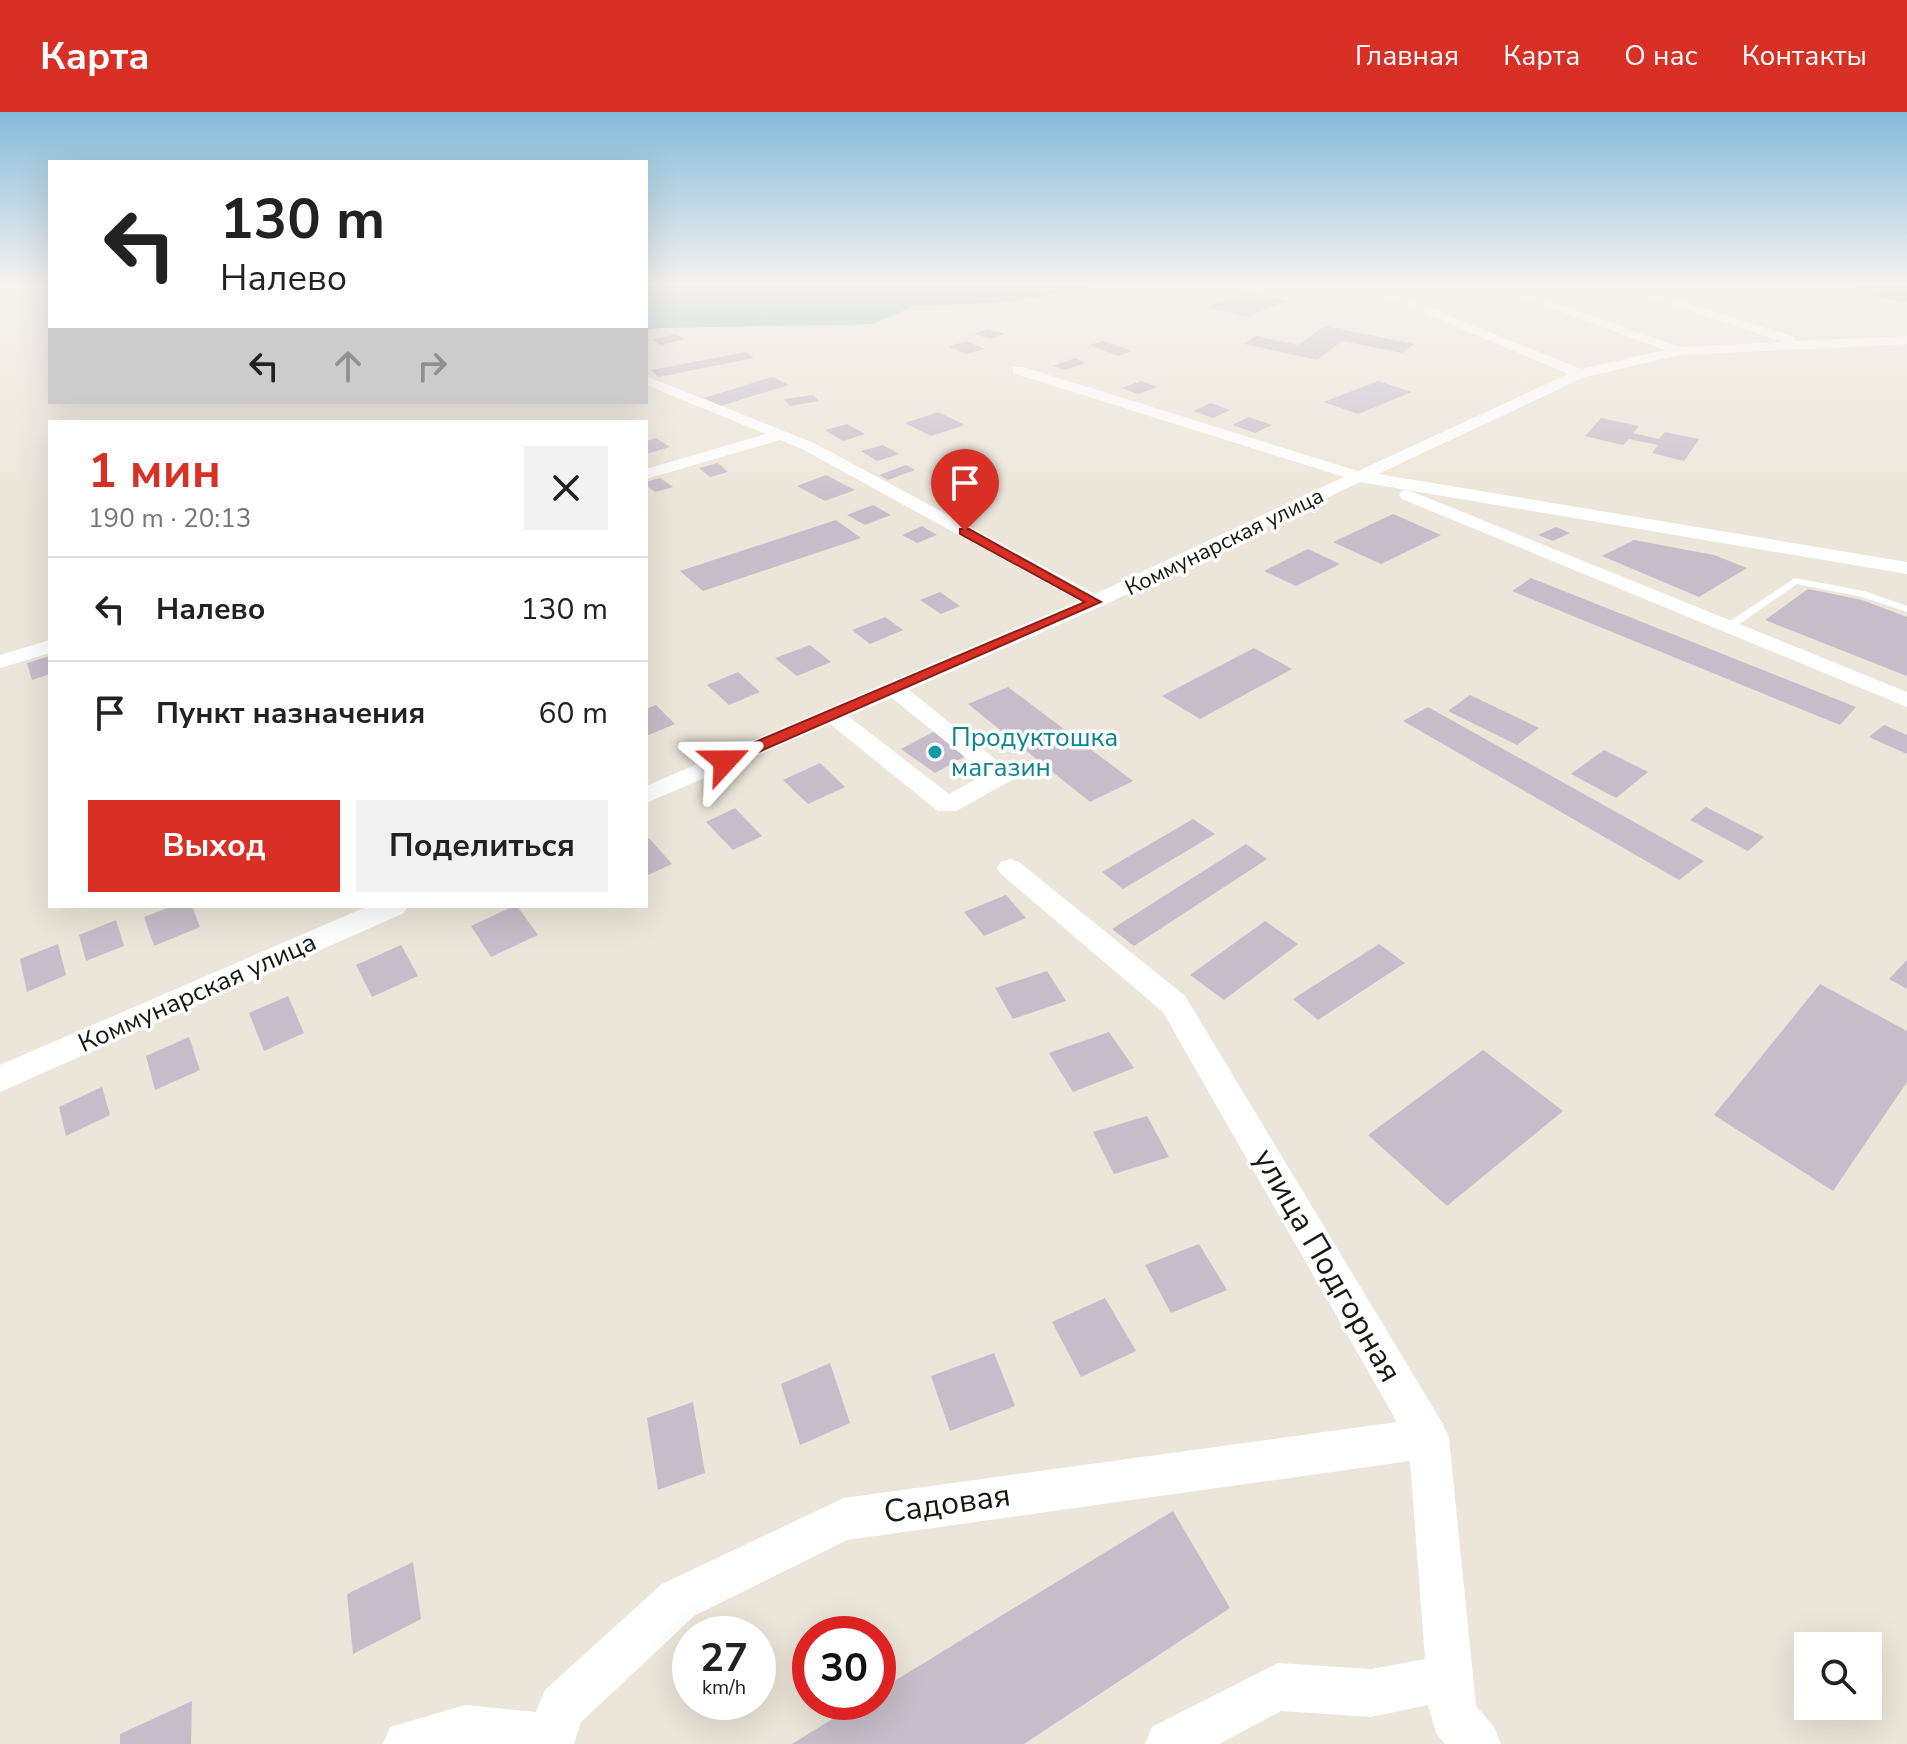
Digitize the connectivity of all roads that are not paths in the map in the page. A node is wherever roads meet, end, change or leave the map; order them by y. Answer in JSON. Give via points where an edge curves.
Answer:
{"nodes":[{"id":1,"x":1549,"y":361,"type":"edge"},
{"id":2,"x":1636,"y":361,"type":"edge"},
{"id":3,"x":1018,"y":370,"type":"dead end"},
{"id":4,"x":1580,"y":374,"type":"junction"},
{"id":5,"x":648,"y":381,"type":"edge"},
{"id":6,"x":781,"y":435,"type":"junction"},
{"id":7,"x":648,"y":473,"type":"edge"},
{"id":8,"x":1360,"y":476,"type":"junction"},
{"id":9,"x":1907,"y":568,"type":"edge"},
{"id":10,"x":1095,"y":602,"type":"junction"},
{"id":11,"x":1907,"y":609,"type":"edge"},
{"id":12,"x":1728,"y":627,"type":"junction"},
{"id":13,"x":48,"y":647,"type":"edge"},
{"id":14,"x":0,"y":662,"type":"edge"},
{"id":15,"x":892,"y":687,"type":"junction"},
{"id":16,"x":1907,"y":700,"type":"edge"},
{"id":17,"x":831,"y":714,"type":"junction"},
{"id":18,"x":648,"y":794,"type":"edge"},
{"id":19,"x":1010,"y":868,"type":"dead end"},
{"id":20,"x":389,"y":908,"type":"edge"},
{"id":21,"x":0,"y":1079,"type":"edge"},
{"id":22,"x":1429,"y":1438,"type":"junction"},
{"id":23,"x":1450,"y":1677,"type":"junction"},
{"id":24,"x":551,"y":1741,"type":"edge"},
{"id":25,"x":407,"y":1744,"type":"edge"},
{"id":26,"x":1169,"y":1744,"type":"edge"},
{"id":27,"x":1477,"y":1744,"type":"edge"}],
"edges":[{"from":1,"to":4,"type":"street"},
{"from":2,"to":4,"type":"street","name":"Коммунарская улица"},
{"from":3,"to":8,"type":"street"},
{"from":4,"to":8,"type":"street","name":"Коммунарская улица"},
{"from":5,"to":6,"type":"street"},
{"from":6,"to":7,"type":"street"},
{"from":6,"to":10,"type":"street"},
{"from":8,"to":9,"type":"street"},
{"from":8,"to":10,"type":"street","name":"Коммунарская улица"},
{"from":8,"to":12,"type":"street"},
{"from":10,"to":15,"type":"street","name":"Коммунарская улица"},
{"from":11,"to":12,"type":"lane","via":[[1864,594],[1795,581]]},
{"from":12,"to":16,"type":"street"},
{"from":13,"to":14,"type":"street"},
{"from":15,"to":17,"type":"street","name":"Коммунарская улица"},
{"from":15,"to":17,"type":"street","via":[[1003,775],[947,805]]},
{"from":17,"to":18,"type":"street","name":"Коммунарская улица"},
{"from":19,"to":22,"type":"street","name":"улица Подгорная","via":[[1174,1004]]},
{"from":20,"to":21,"type":"street","name":"Коммунарская улица"},
{"from":22,"to":23,"type":"street","name":"улица Подгорная"},
{"from":22,"to":24,"type":"street","name":"Садовая","via":[[844,1519],[678,1600],[562,1707]]},
{"from":23,"to":26,"type":"street","via":[[1371,1693],[1278,1687]]},
{"from":23,"to":27,"type":"street","name":"улица Подгорная","via":[[1453,1716]]},
{"from":24,"to":25,"type":"street","via":[[465,1729]]}]}
